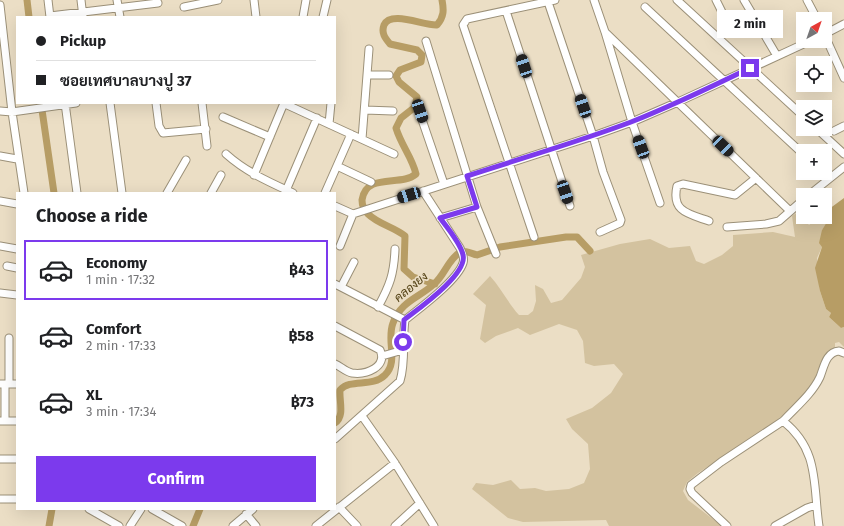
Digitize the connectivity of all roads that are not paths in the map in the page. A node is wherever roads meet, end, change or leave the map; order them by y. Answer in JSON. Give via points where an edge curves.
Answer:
{"nodes":[{"id":1,"x":48,"y":0,"type":"edge"},
{"id":2,"x":81,"y":0,"type":"edge"},
{"id":3,"x":218,"y":0,"type":"edge"},
{"id":4,"x":254,"y":0,"type":"edge"},
{"id":5,"x":306,"y":0,"type":"edge"},
{"id":6,"x":327,"y":0,"type":"edge"},
{"id":7,"x":555,"y":0,"type":"edge"},
{"id":8,"x":594,"y":0,"type":"edge"},
{"id":9,"x":677,"y":0,"type":"edge"},
{"id":10,"x":716,"y":0,"type":"edge"},
{"id":11,"x":744,"y":0,"type":"edge"},
{"id":12,"x":807,"y":0,"type":"edge"},
{"id":13,"x":548,"y":2,"type":"junction"},
{"id":14,"x":158,"y":3,"type":"dead end"},
{"id":15,"x":118,"y":4,"type":"edge"},
{"id":16,"x":0,"y":5,"type":"edge"},
{"id":17,"x":184,"y":7,"type":"dead end"},
{"id":18,"x":645,"y":7,"type":"dead end"},
{"id":19,"x":506,"y":11,"type":"junction"},
{"id":20,"x":722,"y":12,"type":"dead end"},
{"id":21,"x":813,"y":12,"type":"edge"},
{"id":22,"x":83,"y":14,"type":"edge"},
{"id":23,"x":50,"y":16,"type":"edge"},
{"id":24,"x":120,"y":16,"type":"edge"},
{"id":25,"x":256,"y":16,"type":"edge"},
{"id":26,"x":303,"y":16,"type":"edge"},
{"id":27,"x":323,"y":16,"type":"edge"},
{"id":28,"x":1,"y":22,"type":"edge"},
{"id":29,"x":844,"y":24,"type":"edge"},
{"id":30,"x":832,"y":31,"type":"edge"},
{"id":31,"x":605,"y":32,"type":"junction"},
{"id":32,"x":426,"y":41,"type":"dead end"},
{"id":33,"x":796,"y":47,"type":"edge"},
{"id":34,"x":369,"y":48,"type":"dead end"},
{"id":35,"x":831,"y":48,"type":"edge"},
{"id":36,"x":776,"y":56,"type":"junction"},
{"id":37,"x":3,"y":67,"type":"edge"},
{"id":38,"x":750,"y":68,"type":"junction"},
{"id":39,"x":368,"y":75,"type":"junction"},
{"id":40,"x":389,"y":75,"type":"dead end"},
{"id":41,"x":844,"y":78,"type":"edge"},
{"id":42,"x":724,"y":81,"type":"junction"},
{"id":43,"x":678,"y":102,"type":"junction"},
{"id":44,"x":65,"y":104,"type":"edge"},
{"id":45,"x":110,"y":104,"type":"edge"},
{"id":46,"x":156,"y":104,"type":"edge"},
{"id":47,"x":202,"y":104,"type":"edge"},
{"id":48,"x":284,"y":104,"type":"edge"},
{"id":49,"x":286,"y":104,"type":"edge"},
{"id":50,"x":331,"y":104,"type":"edge"},
{"id":51,"x":365,"y":110,"type":"junction"},
{"id":52,"x":796,"y":110,"type":"edge"},
{"id":53,"x":0,"y":111,"type":"edge"},
{"id":54,"x":393,"y":111,"type":"dead end"},
{"id":55,"x":420,"y":111,"type":"dead end"},
{"id":56,"x":12,"y":112,"type":"junction"},
{"id":57,"x":223,"y":117,"type":"dead end"},
{"id":58,"x":316,"y":118,"type":"junction"},
{"id":59,"x":632,"y":122,"type":"junction"},
{"id":60,"x":330,"y":124,"type":"junction"},
{"id":61,"x":844,"y":126,"type":"edge"},
{"id":62,"x":206,"y":129,"type":"junction"},
{"id":63,"x":834,"y":131,"type":"dead end"},
{"id":64,"x":351,"y":134,"type":"junction"},
{"id":65,"x":593,"y":136,"type":"junction"},
{"id":66,"x":825,"y":136,"type":"edge"},
{"id":67,"x":270,"y":137,"type":"junction"},
{"id":68,"x":362,"y":139,"type":"junction"},
{"id":69,"x":207,"y":146,"type":"dead end"},
{"id":70,"x":551,"y":148,"type":"junction"},
{"id":71,"x":796,"y":148,"type":"edge"},
{"id":72,"x":226,"y":154,"type":"dead end"},
{"id":73,"x":394,"y":154,"type":"dead end"},
{"id":74,"x":844,"y":154,"type":"edge"},
{"id":75,"x":0,"y":156,"type":"edge"},
{"id":76,"x":18,"y":159,"type":"junction"},
{"id":77,"x":186,"y":160,"type":"dead end"},
{"id":78,"x":509,"y":162,"type":"junction"},
{"id":79,"x":337,"y":166,"type":"junction"},
{"id":80,"x":844,"y":167,"type":"edge"},
{"id":81,"x":832,"y":173,"type":"edge"},
{"id":82,"x":221,"y":175,"type":"dead end"},
{"id":83,"x":254,"y":175,"type":"junction"},
{"id":84,"x":467,"y":176,"type":"junction"},
{"id":85,"x":756,"y":178,"type":"junction"},
{"id":86,"x":823,"y":180,"type":"edge"},
{"id":87,"x":371,"y":182,"type":"dead end"},
{"id":88,"x":444,"y":184,"type":"junction"},
{"id":89,"x":816,"y":188,"type":"edge"},
{"id":90,"x":285,"y":191,"type":"edge"},
{"id":91,"x":423,"y":191,"type":"junction"},
{"id":92,"x":24,"y":192,"type":"edge"},
{"id":93,"x":77,"y":192,"type":"edge"},
{"id":94,"x":122,"y":192,"type":"edge"},
{"id":95,"x":164,"y":192,"type":"edge"},
{"id":96,"x":212,"y":192,"type":"edge"},
{"id":97,"x":325,"y":192,"type":"edge"},
{"id":98,"x":0,"y":201,"type":"edge"},
{"id":99,"x":660,"y":203,"type":"dead end"},
{"id":100,"x":16,"y":204,"type":"edge"},
{"id":101,"x":336,"y":206,"type":"edge"},
{"id":102,"x":570,"y":206,"type":"dead end"},
{"id":103,"x":796,"y":206,"type":"edge"},
{"id":104,"x":477,"y":207,"type":"junction"},
{"id":105,"x":790,"y":211,"type":"junction"},
{"id":106,"x":353,"y":214,"type":"junction"},
{"id":107,"x":440,"y":218,"type":"junction"},
{"id":108,"x":709,"y":221,"type":"dead end"},
{"id":109,"x":727,"y":227,"type":"dead end"},
{"id":110,"x":600,"y":232,"type":"dead end"},
{"id":111,"x":534,"y":237,"type":"dead end"},
{"id":112,"x":0,"y":246,"type":"edge"},
{"id":113,"x":340,"y":246,"type":"dead end"},
{"id":114,"x":395,"y":248,"type":"dead end"},
{"id":115,"x":16,"y":249,"type":"edge"},
{"id":116,"x":495,"y":252,"type":"dead end"},
{"id":117,"x":354,"y":262,"type":"dead end"},
{"id":118,"x":6,"y":266,"type":"dead end"},
{"id":119,"x":16,"y":268,"type":"edge"},
{"id":120,"x":338,"y":285,"type":"edge"},
{"id":121,"x":0,"y":293,"type":"edge"},
{"id":122,"x":16,"y":295,"type":"edge"},
{"id":123,"x":378,"y":307,"type":"junction"},
{"id":124,"x":400,"y":318,"type":"junction"},
{"id":125,"x":336,"y":327,"type":"edge"},
{"id":126,"x":9,"y":338,"type":"dead end"},
{"id":127,"x":403,"y":350,"type":"junction"},
{"id":128,"x":844,"y":353,"type":"edge"},
{"id":129,"x":382,"y":356,"type":"junction"},
{"id":130,"x":336,"y":365,"type":"edge"},
{"id":131,"x":5,"y":384,"type":"edge"},
{"id":132,"x":16,"y":384,"type":"edge"},
{"id":133,"x":362,"y":416,"type":"junction"},
{"id":134,"x":2,"y":421,"type":"edge"},
{"id":135,"x":16,"y":421,"type":"edge"},
{"id":136,"x":784,"y":421,"type":"junction"},
{"id":137,"x":336,"y":438,"type":"edge"},
{"id":138,"x":0,"y":459,"type":"edge"},
{"id":139,"x":16,"y":459,"type":"edge"},
{"id":140,"x":395,"y":463,"type":"junction"},
{"id":141,"x":0,"y":499,"type":"edge"},
{"id":142,"x":16,"y":499,"type":"edge"},
{"id":143,"x":420,"y":503,"type":"junction"},
{"id":144,"x":816,"y":505,"type":"junction"},
{"id":145,"x":339,"y":507,"type":"junction"},
{"id":146,"x":336,"y":509,"type":"edge"},
{"id":147,"x":91,"y":510,"type":"edge"},
{"id":148,"x":140,"y":510,"type":"edge"},
{"id":149,"x":154,"y":510,"type":"edge"},
{"id":150,"x":252,"y":510,"type":"edge"},
{"id":151,"x":335,"y":510,"type":"edge"},
{"id":152,"x":246,"y":514,"type":"junction"},
{"id":153,"x":119,"y":526,"type":"edge"},
{"id":154,"x":130,"y":526,"type":"edge"},
{"id":155,"x":182,"y":526,"type":"edge"},
{"id":156,"x":233,"y":526,"type":"edge"},
{"id":157,"x":256,"y":526,"type":"edge"},
{"id":158,"x":316,"y":526,"type":"edge"},
{"id":159,"x":357,"y":526,"type":"edge"},
{"id":160,"x":395,"y":526,"type":"edge"},
{"id":161,"x":434,"y":526,"type":"edge"},
{"id":162,"x":727,"y":526,"type":"edge"},
{"id":163,"x":775,"y":526,"type":"edge"},
{"id":164,"x":819,"y":526,"type":"edge"}],
"edges":[{"from":1,"to":23,"type":"street"},
{"from":2,"to":22,"type":"street"},
{"from":3,"to":17,"type":"street"},
{"from":4,"to":25,"type":"street"},
{"from":5,"to":26,"type":"street"},
{"from":6,"to":27,"type":"street"},
{"from":7,"to":13,"type":"street"},
{"from":8,"to":31,"type":"street"},
{"from":9,"to":38,"type":"street"},
{"from":10,"to":20,"type":"street"},
{"from":11,"to":36,"type":"street"},
{"from":12,"to":21,"type":"street"},
{"from":13,"to":19,"type":"street"},
{"from":13,"to":65,"type":"street"},
{"from":14,"to":15,"type":"street"},
{"from":15,"to":22,"type":"street"},
{"from":15,"to":24,"type":"street"},
{"from":16,"to":28,"type":"street"},
{"from":18,"to":42,"type":"street"},
{"from":19,"to":70,"type":"street"},
{"from":19,"to":78,"type":"street","via":[[467,19],[463,25]]},
{"from":22,"to":23,"type":"street"},
{"from":28,"to":37,"type":"street"},
{"from":29,"to":30,"type":"street"},
{"from":31,"to":43,"type":"street"},
{"from":31,"to":59,"type":"street"},
{"from":32,"to":84,"type":"street"},
{"from":33,"to":36,"type":"street"},
{"from":34,"to":39,"type":"street"},
{"from":35,"to":41,"type":"street"},
{"from":36,"to":38,"type":"street"},
{"from":37,"to":56,"type":"street"},
{"from":38,"to":42,"type":"street"},
{"from":38,"to":52,"type":"street"},
{"from":39,"to":40,"type":"street"},
{"from":39,"to":51,"type":"street"},
{"from":42,"to":43,"type":"street"},
{"from":42,"to":71,"type":"street"},
{"from":43,"to":59,"type":"street"},
{"from":43,"to":85,"type":"street"},
{"from":44,"to":56,"type":"street"},
{"from":44,"to":93,"type":"street"},
{"from":45,"to":94,"type":"street"},
{"from":46,"to":62,"type":"street","via":[[158,126],[163,133]]},
{"from":47,"to":62,"type":"street"},
{"from":48,"to":67,"type":"street"},
{"from":49,"to":58,"type":"street"},
{"from":50,"to":60,"type":"street"},
{"from":51,"to":54,"type":"street"},
{"from":51,"to":68,"type":"street"},
{"from":53,"to":56,"type":"street"},
{"from":55,"to":88,"type":"street"},
{"from":56,"to":76,"type":"street"},
{"from":57,"to":67,"type":"street"},
{"from":58,"to":60,"type":"street"},
{"from":58,"to":90,"type":"street"},
{"from":59,"to":65,"type":"street"},
{"from":59,"to":99,"type":"street"},
{"from":60,"to":64,"type":"street"},
{"from":61,"to":63,"type":"street"},
{"from":62,"to":69,"type":"street"},
{"from":64,"to":68,"type":"street"},
{"from":64,"to":79,"type":"street"},
{"from":65,"to":70,"type":"street"},
{"from":65,"to":110,"type":"street","via":[[621,220],[620,223]]},
{"from":66,"to":74,"type":"street"},
{"from":67,"to":83,"type":"street"},
{"from":68,"to":73,"type":"street"},
{"from":70,"to":78,"type":"street"},
{"from":70,"to":102,"type":"street"},
{"from":72,"to":83,"type":"street"},
{"from":75,"to":76,"type":"street"},
{"from":76,"to":92,"type":"street"},
{"from":77,"to":95,"type":"street"},
{"from":78,"to":84,"type":"street"},
{"from":78,"to":111,"type":"street"},
{"from":79,"to":87,"type":"street"},
{"from":79,"to":97,"type":"street"},
{"from":80,"to":81,"type":"street"},
{"from":82,"to":96,"type":"street"},
{"from":83,"to":90,"type":"street"},
{"from":84,"to":88,"type":"street"},
{"from":84,"to":104,"type":"street"},
{"from":85,"to":105,"type":"street"},
{"from":85,"to":108,"type":"street","via":[[735,195],[683,184],[677,186],[675,196],[680,208]]},
{"from":86,"to":89,"type":"street"},
{"from":88,"to":91,"type":"street"},
{"from":91,"to":106,"type":"street"},
{"from":91,"to":107,"type":"street"},
{"from":98,"to":100,"type":"street"},
{"from":101,"to":106,"type":"street"},
{"from":103,"to":105,"type":"street"},
{"from":104,"to":107,"type":"street"},
{"from":104,"to":116,"type":"street"},
{"from":105,"to":109,"type":"street","via":[[780,221],[773,223]]},
{"from":106,"to":113,"type":"street"},
{"from":107,"to":124,"type":"street","via":[[464,255],[461,266],[430,300]]},
{"from":112,"to":115,"type":"street"},
{"from":114,"to":123,"type":"street","via":[[390,285]]},
{"from":117,"to":120,"type":"street"},
{"from":118,"to":119,"type":"street"},
{"from":120,"to":123,"type":"street"},
{"from":121,"to":122,"type":"street"},
{"from":123,"to":124,"type":"street"},
{"from":124,"to":127,"type":"street"},
{"from":125,"to":129,"type":"street","via":[[380,350]]},
{"from":126,"to":131,"type":"street"},
{"from":127,"to":129,"type":"street"},
{"from":127,"to":133,"type":"street","via":[[403,373],[400,381]]},
{"from":128,"to":136,"type":"street","via":[[831,353],[820,378],[809,394]]},
{"from":129,"to":130,"type":"street","via":[[378,366],[365,373],[351,373]]},
{"from":131,"to":132,"type":"street"},
{"from":131,"to":134,"type":"street"},
{"from":133,"to":137,"type":"street"},
{"from":133,"to":140,"type":"street"},
{"from":134,"to":135,"type":"street"},
{"from":136,"to":144,"type":"street","via":[[808,452],[815,474]]},
{"from":136,"to":162,"type":"street","via":[[691,485],[692,494]]},
{"from":138,"to":139,"type":"street"},
{"from":140,"to":143,"type":"street"},
{"from":140,"to":145,"type":"street"},
{"from":141,"to":142,"type":"street"},
{"from":143,"to":160,"type":"street"},
{"from":143,"to":161,"type":"street"},
{"from":144,"to":163,"type":"street"},
{"from":144,"to":164,"type":"street"},
{"from":145,"to":146,"type":"street"},
{"from":145,"to":159,"type":"street"},
{"from":147,"to":153,"type":"street"},
{"from":148,"to":154,"type":"street"},
{"from":149,"to":155,"type":"street"},
{"from":150,"to":152,"type":"street"},
{"from":151,"to":158,"type":"street"},
{"from":152,"to":156,"type":"street"},
{"from":152,"to":157,"type":"street"}]}
